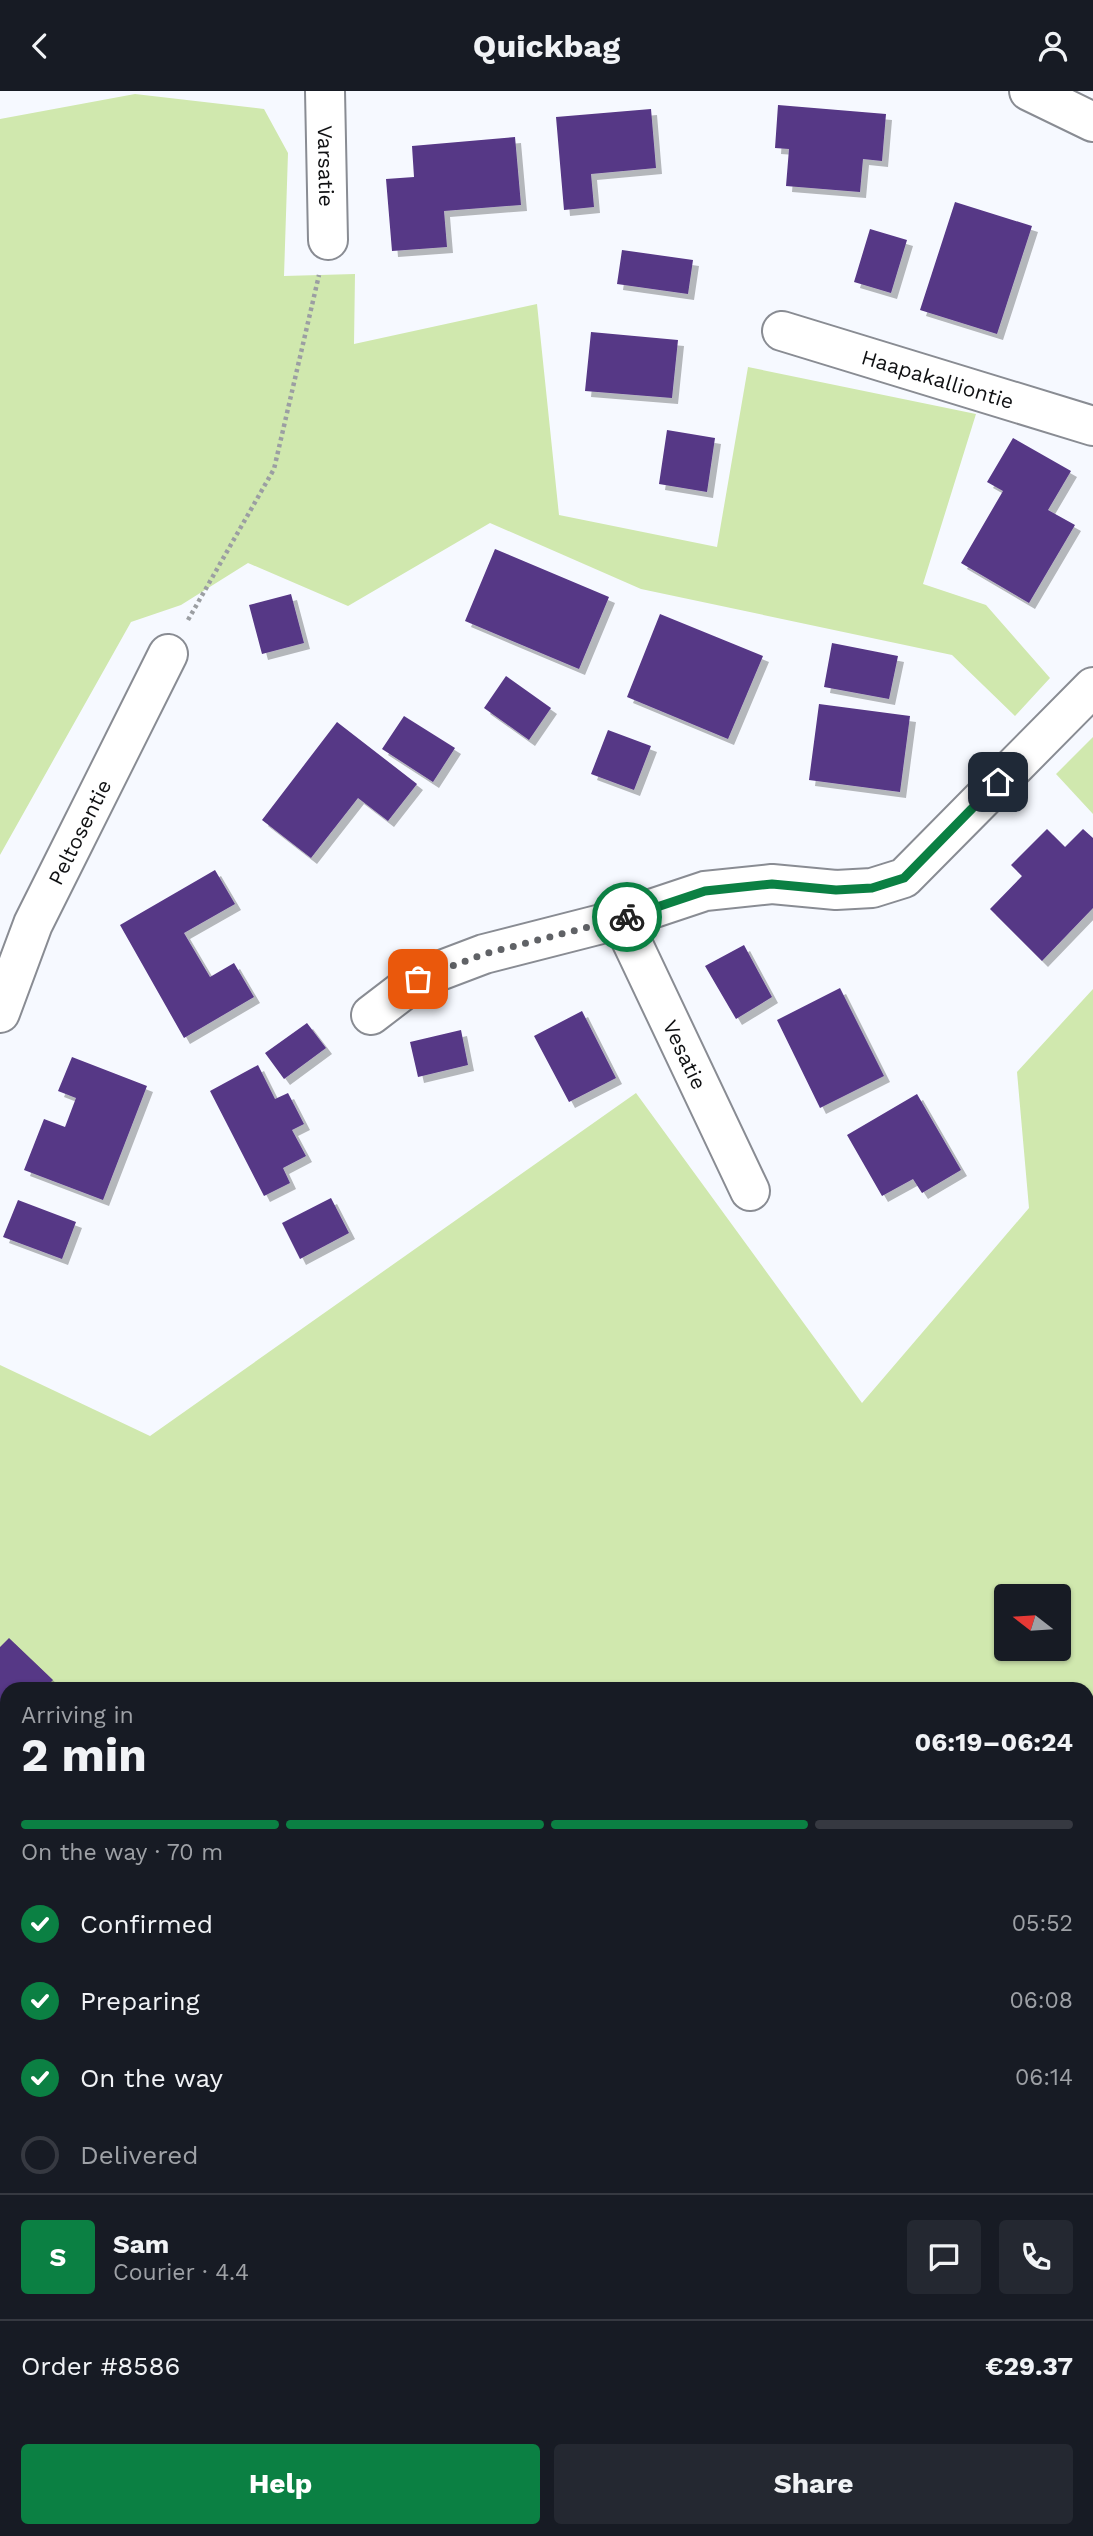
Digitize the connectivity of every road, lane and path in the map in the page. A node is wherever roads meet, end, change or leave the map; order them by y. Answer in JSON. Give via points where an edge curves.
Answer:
{"nodes":[{"id":1,"x":326,"y":91,"type":"edge"},
{"id":2,"x":1029,"y":91,"type":"edge"},
{"id":3,"x":1093,"y":122,"type":"edge"},
{"id":4,"x":328,"y":240,"type":"joint"},
{"id":5,"x":782,"y":331,"type":"dead end"},
{"id":6,"x":1093,"y":426,"type":"edge"},
{"id":7,"x":169,"y":654,"type":"joint"},
{"id":8,"x":1093,"y":687,"type":"edge"},
{"id":9,"x":621,"y":919,"type":"junction"},
{"id":10,"x":0,"y":1013,"type":"edge"},
{"id":11,"x":371,"y":1015,"type":"dead end"},
{"id":12,"x":750,"y":1191,"type":"dead end"}],
"edges":[{"from":1,"to":4,"type":"street","name":"Varsatie"},
{"from":2,"to":3,"type":"street"},
{"from":4,"to":7,"type":"path","via":[[274,470]]},
{"from":5,"to":6,"type":"street","name":"Haapakalliontie"},
{"from":7,"to":10,"type":"street","name":"Peltosentie","via":[[33,924]]},
{"from":8,"to":9,"type":"street","via":[[904,878],[872,888],[772,884],[705,891]]},
{"from":9,"to":11,"type":"street","via":[[484,954],[418,979]]},
{"from":9,"to":12,"type":"street","name":"Vesatie"}]}
